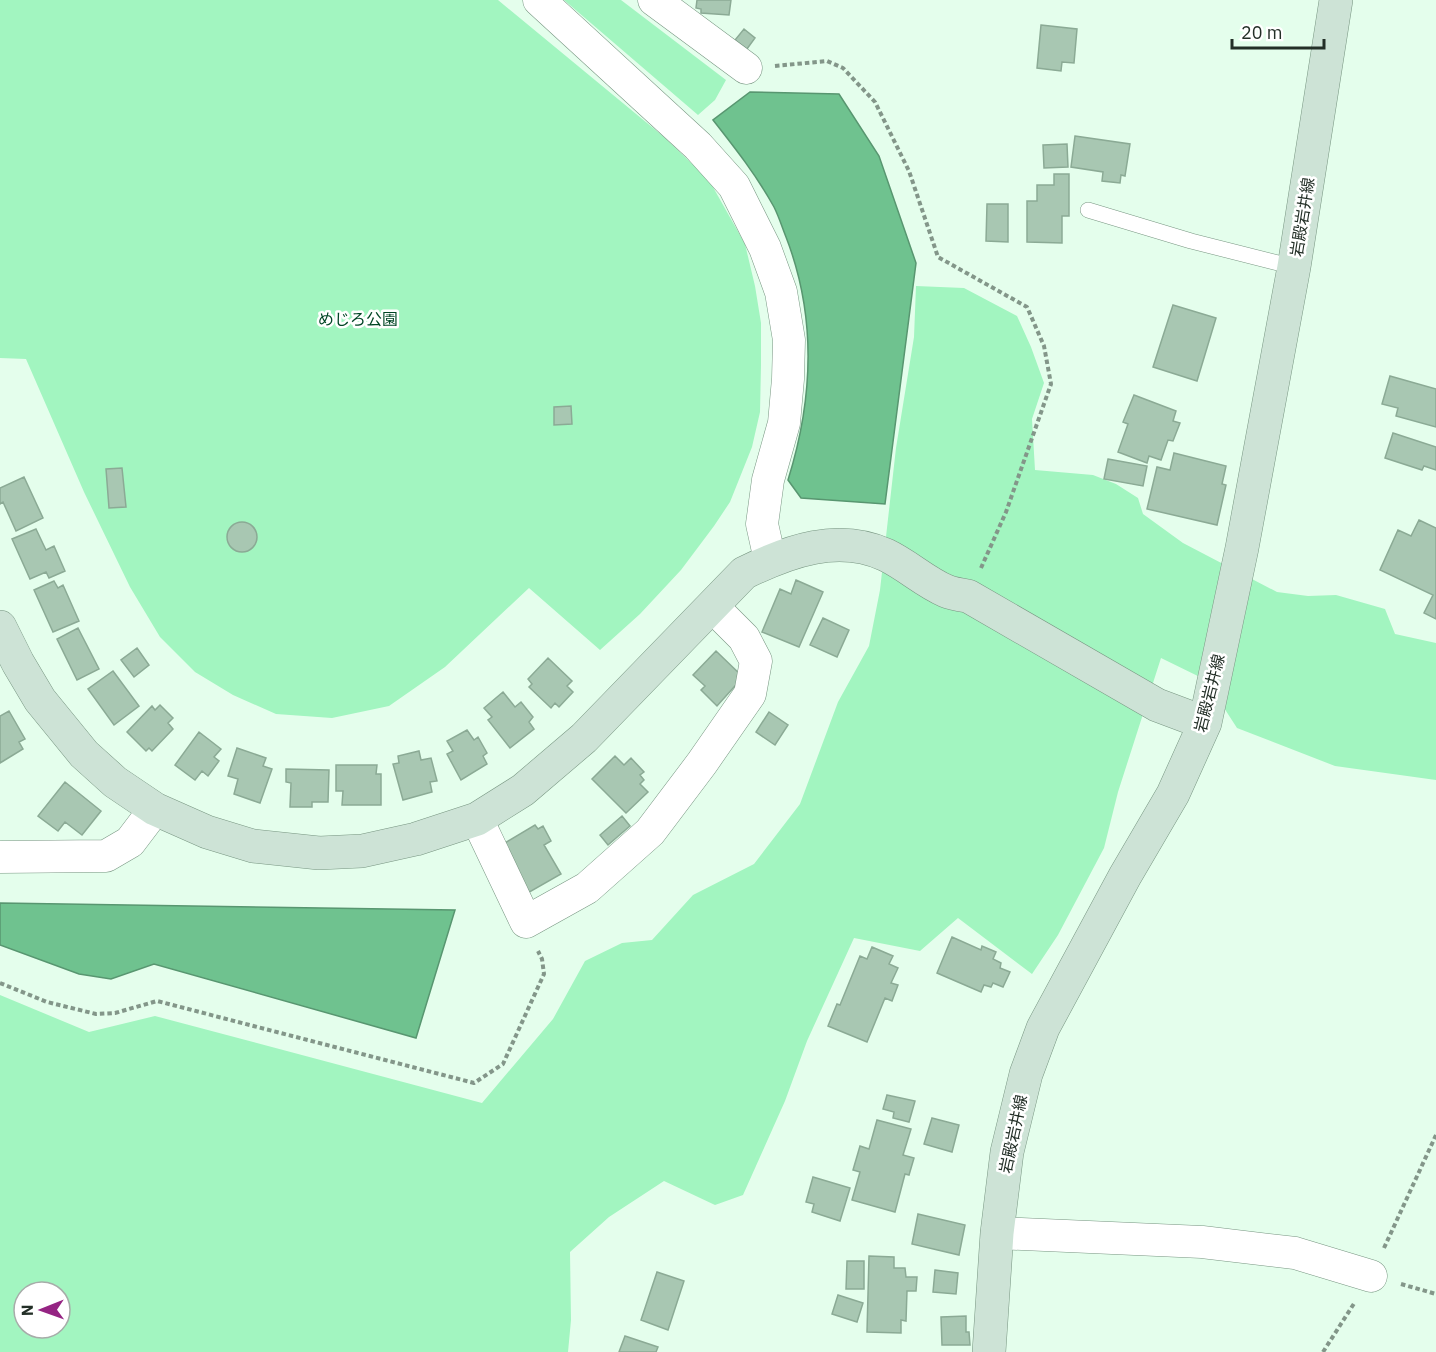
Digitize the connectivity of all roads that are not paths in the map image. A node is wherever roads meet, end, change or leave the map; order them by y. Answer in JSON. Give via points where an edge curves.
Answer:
{"nodes":[{"id":1,"x":539,"y":0,"type":"edge"},
{"id":2,"x":1336,"y":0,"type":"edge"},
{"id":3,"x":657,"y":1,"type":"edge"},
{"id":4,"x":746,"y":68,"type":"road end"},
{"id":5,"x":1088,"y":210,"type":"dead end"},
{"id":6,"x":1294,"y":267,"type":"junction"},
{"id":7,"x":770,"y":560,"type":"junction"},
{"id":8,"x":713,"y":607,"type":"junction"},
{"id":9,"x":0,"y":627,"type":"edge"},
{"id":10,"x":1205,"y":723,"type":"junction"},
{"id":11,"x":155,"y":809,"type":"junction"},
{"id":12,"x":477,"y":819,"type":"junction"},
{"id":13,"x":0,"y":857,"type":"edge"},
{"id":14,"x":997,"y":1233,"type":"junction"},
{"id":15,"x":1371,"y":1276,"type":"road end"},
{"id":16,"x":989,"y":1352,"type":"edge"}],
"edges":[{"from":1,"to":7,"type":"street","via":[[698,146],[734,186],[765,248],[781,292],[789,340],[784,423],[768,480],[762,524]]},
{"from":2,"to":6,"type":"street","name":"岩殿岩井線"},
{"from":3,"to":4,"type":"street"},
{"from":5,"to":6,"type":"lane"},
{"from":6,"to":10,"type":"street","name":"岩殿岩井線"},
{"from":7,"to":8,"type":"street","via":[[744,573]]},
{"from":7,"to":10,"type":"street","via":[[816,547],[851,544],[886,555],[946,591],[968,596],[1157,705]]},
{"from":8,"to":12,"type":"street","via":[[584,738],[523,790]]},
{"from":8,"to":12,"type":"street","via":[[744,638],[756,661],[750,694],[650,832],[587,888],[526,922]]},
{"from":9,"to":11,"type":"street","via":[[40,700],[84,754],[115,782]]},
{"from":10,"to":14,"type":"street","name":"岩殿岩井線","via":[[1173,794],[1043,1028],[1026,1074],[1007,1152]]},
{"from":11,"to":12,"type":"street","via":[[207,832],[253,846],[319,853],[373,849]]},
{"from":11,"to":13,"type":"street","via":[[130,842],[106,856]]},
{"from":14,"to":15,"type":"street","via":[[1214,1244],[1295,1253]]},
{"from":14,"to":16,"type":"street","name":"岩殿岩井線"}]}
